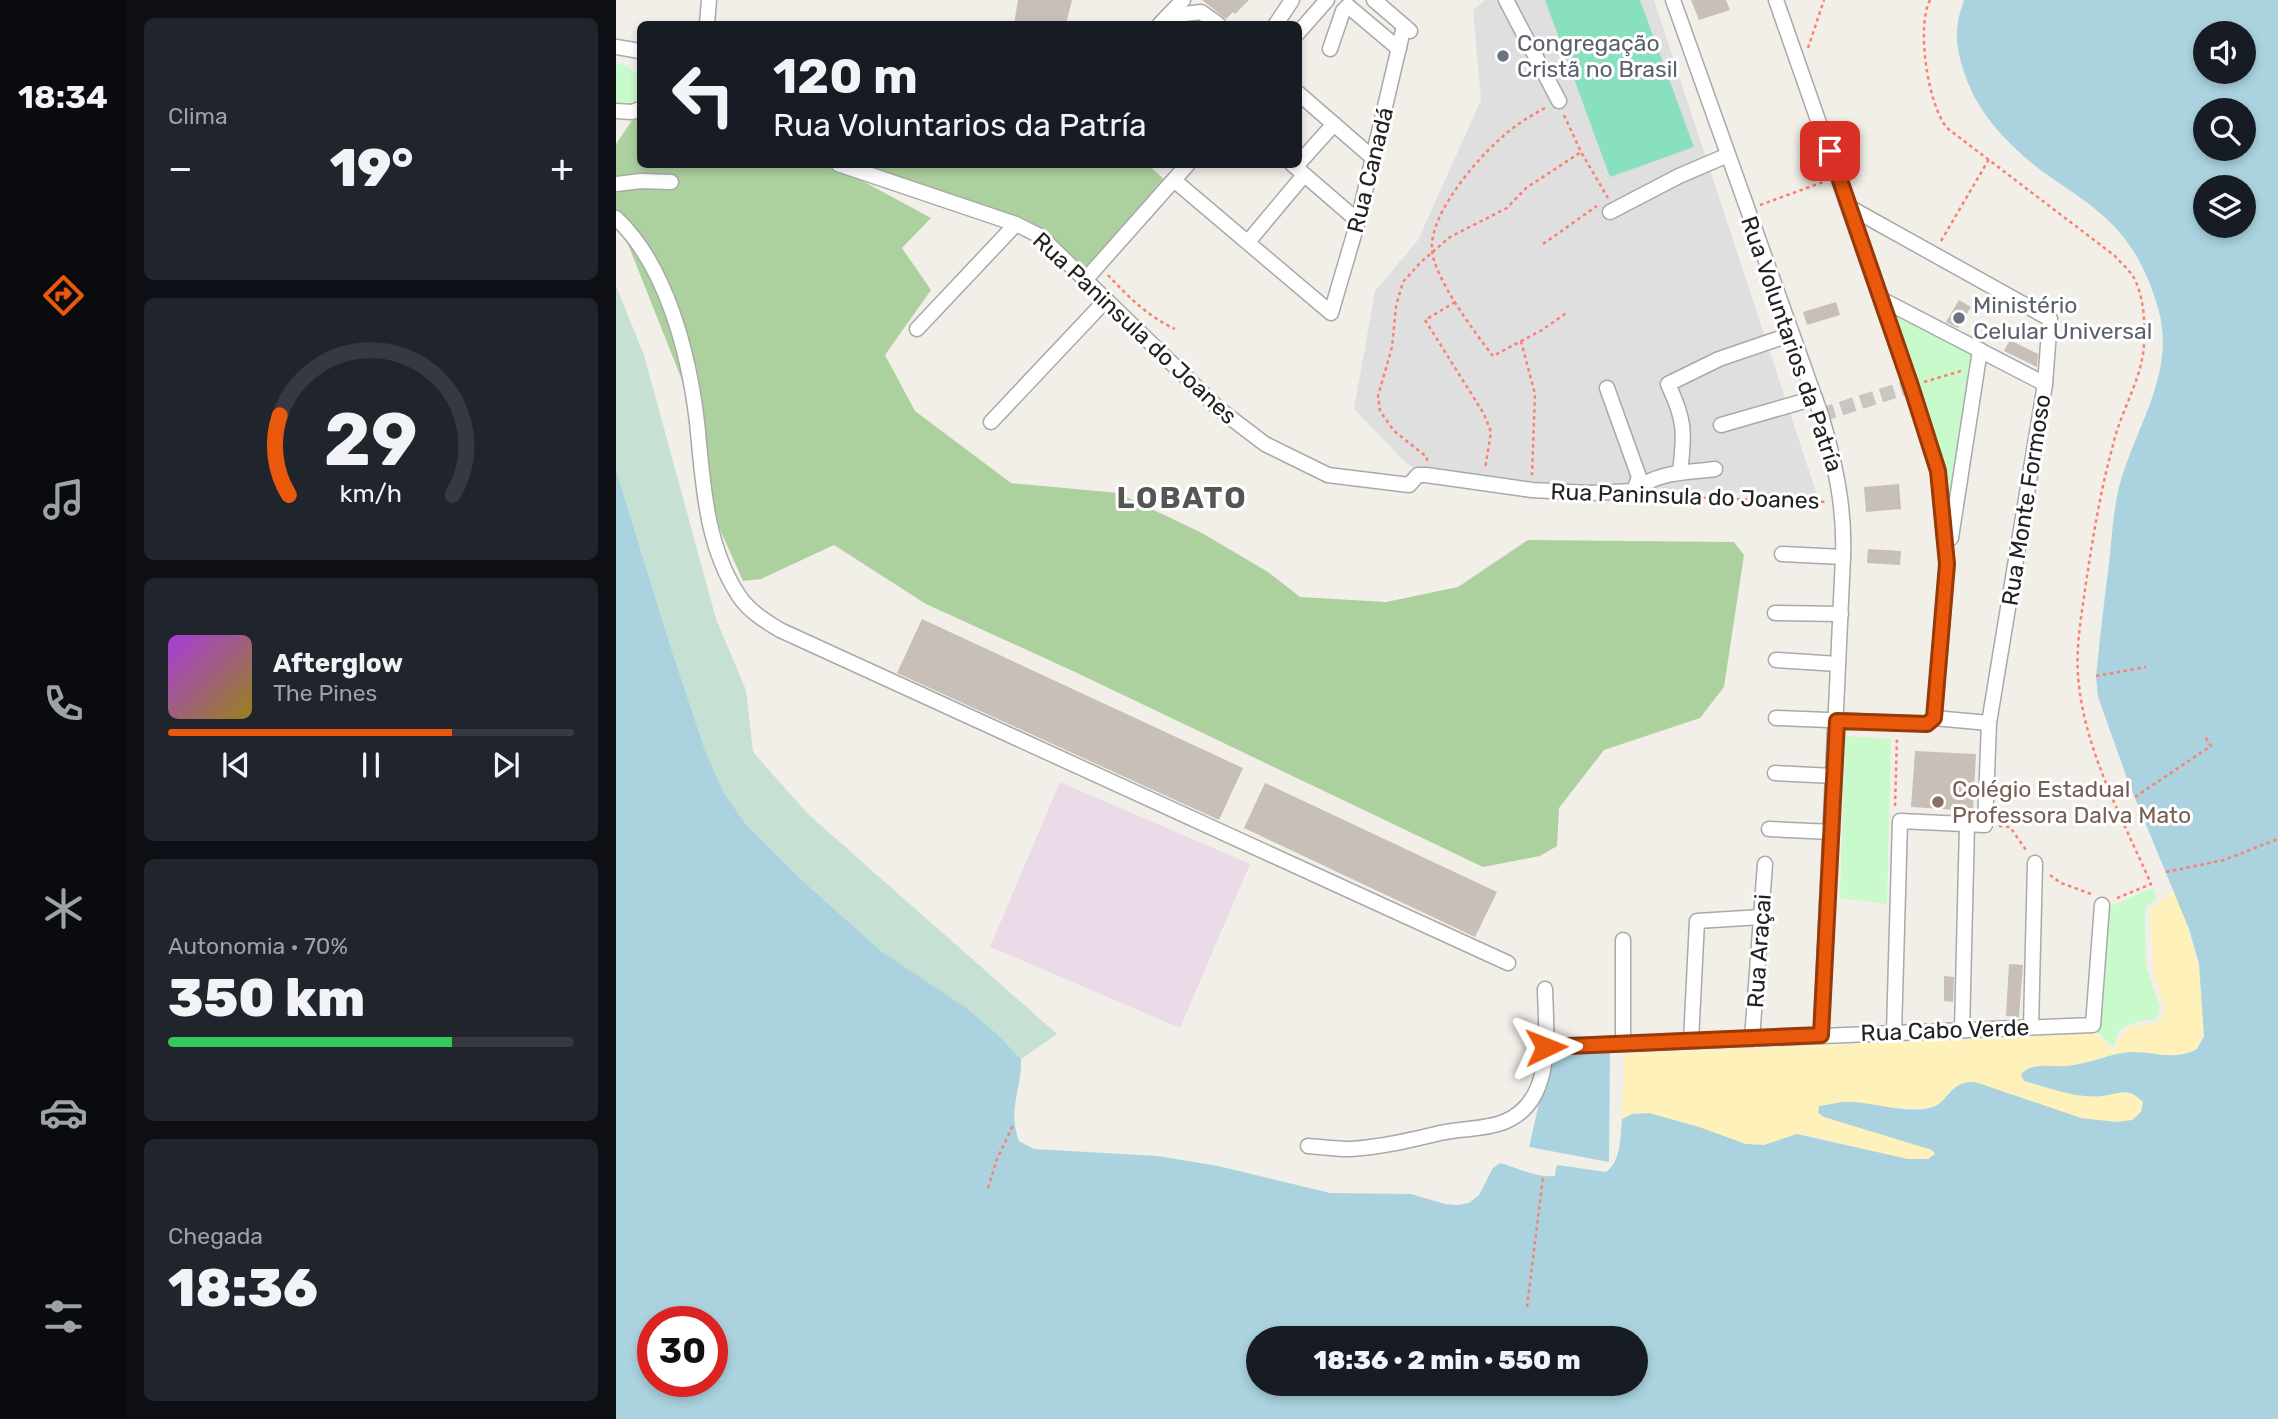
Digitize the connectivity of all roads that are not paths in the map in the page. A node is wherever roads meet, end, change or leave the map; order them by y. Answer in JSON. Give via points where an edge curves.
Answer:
{"nodes":[{"id":1,"x":709,"y":0,"type":"edge"},
{"id":2,"x":1183,"y":0,"type":"edge"},
{"id":3,"x":1292,"y":0,"type":"edge"},
{"id":4,"x":1310,"y":0,"type":"edge"},
{"id":5,"x":1327,"y":0,"type":"edge"},
{"id":6,"x":1374,"y":0,"type":"edge"},
{"id":7,"x":1506,"y":0,"type":"edge"},
{"id":8,"x":1673,"y":0,"type":"edge"},
{"id":9,"x":1776,"y":0,"type":"edge"},
{"id":10,"x":1164,"y":20,"type":"edge"},
{"id":11,"x":707,"y":21,"type":"edge"},
{"id":12,"x":1214,"y":21,"type":"edge"},
{"id":13,"x":1278,"y":21,"type":"edge"},
{"id":14,"x":1302,"y":29,"type":"edge"},
{"id":15,"x":1399,"y":48,"type":"junction"},
{"id":16,"x":1330,"y":49,"type":"dead end"},
{"id":17,"x":1302,"y":96,"type":"edge"},
{"id":18,"x":1559,"y":101,"type":"road end"},
{"id":19,"x":637,"y":110,"type":"edge"},
{"id":20,"x":616,"y":111,"type":"edge"},
{"id":21,"x":1334,"y":124,"type":"junction"},
{"id":22,"x":1728,"y":155,"type":"junction"},
{"id":23,"x":1373,"y":158,"type":"junction"},
{"id":24,"x":1302,"y":162,"type":"edge"},
{"id":25,"x":850,"y":168,"type":"edge"},
{"id":26,"x":1185,"y":168,"type":"edge"},
{"id":27,"x":1297,"y":168,"type":"edge"},
{"id":28,"x":1299,"y":168,"type":"edge"},
{"id":29,"x":1175,"y":181,"type":"junction"},
{"id":30,"x":671,"y":182,"type":"dead end"},
{"id":31,"x":616,"y":184,"type":"edge"},
{"id":32,"x":1849,"y":207,"type":"junction"},
{"id":33,"x":1607,"y":209,"type":"road end"},
{"id":34,"x":616,"y":218,"type":"edge"},
{"id":35,"x":1358,"y":220,"type":"junction"},
{"id":36,"x":1016,"y":224,"type":"junction"},
{"id":37,"x":1248,"y":242,"type":"junction"},
{"id":38,"x":1086,"y":279,"type":"junction"},
{"id":39,"x":1881,"y":299,"type":"junction"},
{"id":40,"x":1106,"y":300,"type":"junction"},
{"id":41,"x":917,"y":329,"type":"dead end"},
{"id":42,"x":1792,"y":334,"type":"junction"},
{"id":43,"x":1980,"y":350,"type":"junction"},
{"id":44,"x":2045,"y":384,"type":"junction"},
{"id":45,"x":1607,"y":388,"type":"dead end"},
{"id":46,"x":1815,"y":398,"type":"junction"},
{"id":47,"x":991,"y":422,"type":"dead end"},
{"id":48,"x":1721,"y":425,"type":"dead end"},
{"id":49,"x":1715,"y":469,"type":"dead end"},
{"id":50,"x":1680,"y":472,"type":"junction"},
{"id":51,"x":1634,"y":491,"type":"junction"},
{"id":52,"x":1782,"y":554,"type":"dead end"},
{"id":53,"x":1843,"y":557,"type":"junction"},
{"id":54,"x":1947,"y":564,"type":"junction"},
{"id":55,"x":1775,"y":612,"type":"dead end"},
{"id":56,"x":1841,"y":614,"type":"junction"},
{"id":57,"x":1776,"y":660,"type":"dead end"},
{"id":58,"x":1838,"y":664,"type":"junction"},
{"id":59,"x":1776,"y":718,"type":"dead end"},
{"id":60,"x":1934,"y":718,"type":"junction"},
{"id":61,"x":1837,"y":721,"type":"junction"},
{"id":62,"x":1989,"y":723,"type":"junction"},
{"id":63,"x":1776,"y":773,"type":"dead end"},
{"id":64,"x":1834,"y":776,"type":"junction"},
{"id":65,"x":1967,"y":825,"type":"junction"},
{"id":66,"x":1769,"y":829,"type":"dead end"},
{"id":67,"x":1832,"y":832,"type":"junction"},
{"id":68,"x":2035,"y":863,"type":"dead end"},
{"id":69,"x":1765,"y":864,"type":"dead end"},
{"id":70,"x":2102,"y":905,"type":"road end"},
{"id":71,"x":1761,"y":917,"type":"junction"},
{"id":72,"x":1623,"y":940,"type":"dead end"},
{"id":73,"x":1508,"y":962,"type":"dead end"},
{"id":74,"x":1545,"y":989,"type":"dead end"},
{"id":75,"x":2031,"y":1027,"type":"junction"},
{"id":76,"x":1962,"y":1030,"type":"junction"},
{"id":77,"x":1894,"y":1033,"type":"junction"},
{"id":78,"x":1821,"y":1035,"type":"junction"},
{"id":79,"x":1752,"y":1038,"type":"junction"},
{"id":80,"x":1691,"y":1041,"type":"junction"},
{"id":81,"x":1623,"y":1044,"type":"junction"},
{"id":82,"x":1546,"y":1047,"type":"junction"},
{"id":83,"x":1308,"y":1146,"type":"dead end"}],
"edges":[{"from":1,"to":11,"type":"street"},
{"from":2,"to":10,"type":"street"},
{"from":3,"to":13,"type":"street"},
{"from":4,"to":14,"type":"street"},
{"from":5,"to":14,"type":"street"},
{"from":6,"to":15,"type":"street","name":"Rua Canadá","via":[[1408,29]]},
{"from":7,"to":18,"type":"street"},
{"from":8,"to":22,"type":"street","name":"Rua Voluntarios da Patría"},
{"from":9,"to":32,"type":"street"},
{"from":10,"to":12,"type":"street","via":[[1201,12]]},
{"from":15,"to":16,"type":"street","via":[[1348,6]]},
{"from":15,"to":23,"type":"street","name":"Rua Canadá"},
{"from":17,"to":21,"type":"street"},
{"from":19,"to":20,"type":"street"},
{"from":21,"to":23,"type":"street"},
{"from":21,"to":24,"type":"street"},
{"from":22,"to":33,"type":"street"},
{"from":22,"to":42,"type":"street","name":"Rua Voluntarios da Patría"},
{"from":23,"to":35,"type":"street","name":"Rua Canadá"},
{"from":25,"to":36,"type":"street","name":"Rua Paninsula do Joanes"},
{"from":26,"to":29,"type":"street"},
{"from":27,"to":37,"type":"street"},
{"from":28,"to":35,"type":"street"},
{"from":29,"to":37,"type":"street"},
{"from":29,"to":38,"type":"street"},
{"from":30,"to":31,"type":"street"},
{"from":32,"to":39,"type":"street"},
{"from":32,"to":44,"type":"street","name":"Rua Monte Formoso","via":[[2049,317]]},
{"from":34,"to":73,"type":"street","via":[[649,260],[671,310],[696,418],[715,545],[740,598],[758,616]]},
{"from":35,"to":37,"type":"street","name":"Rua Canadá","via":[[1331,313]]},
{"from":36,"to":38,"type":"street","name":"Rua Paninsula do Joanes","via":[[1040,236]]},
{"from":36,"to":41,"type":"street"},
{"from":38,"to":40,"type":"street","name":"Rua Paninsula do Joanes"},
{"from":39,"to":43,"type":"street"},
{"from":39,"to":54,"type":"street","via":[[1938,471]]},
{"from":40,"to":47,"type":"street"},
{"from":40,"to":51,"type":"street","name":"Rua Paninsula do Joanes","via":[[1219,409],[1265,444],[1328,475],[1409,485],[1418,475],[1426,475],[1532,490]]},
{"from":42,"to":46,"type":"street","name":"Rua Voluntarios da Patría"},
{"from":42,"to":50,"type":"street","via":[[1719,359],[1668,384],[1684,428]]},
{"from":43,"to":44,"type":"street"},
{"from":43,"to":54,"type":"street"},
{"from":44,"to":62,"type":"street","name":"Rua Monte Formoso"},
{"from":45,"to":51,"type":"street","via":[[1639,477]]},
{"from":46,"to":48,"type":"street"},
{"from":46,"to":53,"type":"street","name":"Rua Voluntarios da Patría","via":[[1842,502]]},
{"from":49,"to":50,"type":"street"},
{"from":50,"to":51,"type":"street","via":[[1654,478]]},
{"from":52,"to":53,"type":"street"},
{"from":53,"to":56,"type":"street","name":"Rua Voluntarios da Patría"},
{"from":54,"to":60,"type":"street"},
{"from":55,"to":56,"type":"street"},
{"from":56,"to":58,"type":"street","name":"Rua Voluntarios da Patría"},
{"from":57,"to":58,"type":"street"},
{"from":58,"to":61,"type":"street","name":"Rua Voluntarios da Patría"},
{"from":59,"to":61,"type":"street"},
{"from":60,"to":61,"type":"street","via":[[1927,724]]},
{"from":60,"to":62,"type":"street"},
{"from":61,"to":64,"type":"street","name":"Rua Voluntarios da Patría"},
{"from":62,"to":65,"type":"street","name":"Rua Monte Formoso","via":[[1985,825]]},
{"from":63,"to":64,"type":"street"},
{"from":64,"to":67,"type":"street","name":"Rua Voluntarios da Patría"},
{"from":65,"to":76,"type":"street"},
{"from":65,"to":77,"type":"street","via":[[1900,821]]},
{"from":66,"to":67,"type":"street"},
{"from":67,"to":78,"type":"street","name":"Rua Voluntarios da Patría"},
{"from":68,"to":75,"type":"street"},
{"from":69,"to":71,"type":"street","name":"Rua Araçai"},
{"from":70,"to":75,"type":"street","name":"Rua Cabo Verde","via":[[2093,1024]]},
{"from":71,"to":79,"type":"street","name":"Rua Araçai"},
{"from":71,"to":80,"type":"street","via":[[1697,921]]},
{"from":72,"to":81,"type":"street"},
{"from":74,"to":82,"type":"street"},
{"from":75,"to":76,"type":"street","name":"Rua Cabo Verde"},
{"from":76,"to":77,"type":"street","name":"Rua Cabo Verde"},
{"from":77,"to":78,"type":"street","name":"Rua Cabo Verde"},
{"from":78,"to":79,"type":"street","name":"Rua Cabo Verde"},
{"from":79,"to":80,"type":"street","name":"Rua Cabo Verde"},
{"from":80,"to":81,"type":"street","name":"Rua Cabo Verde"},
{"from":81,"to":82,"type":"street","name":"Rua Cabo Verde"},
{"from":82,"to":83,"type":"street","via":[[1529,1103],[1501,1124],[1388,1145],[1349,1149]]}]}
